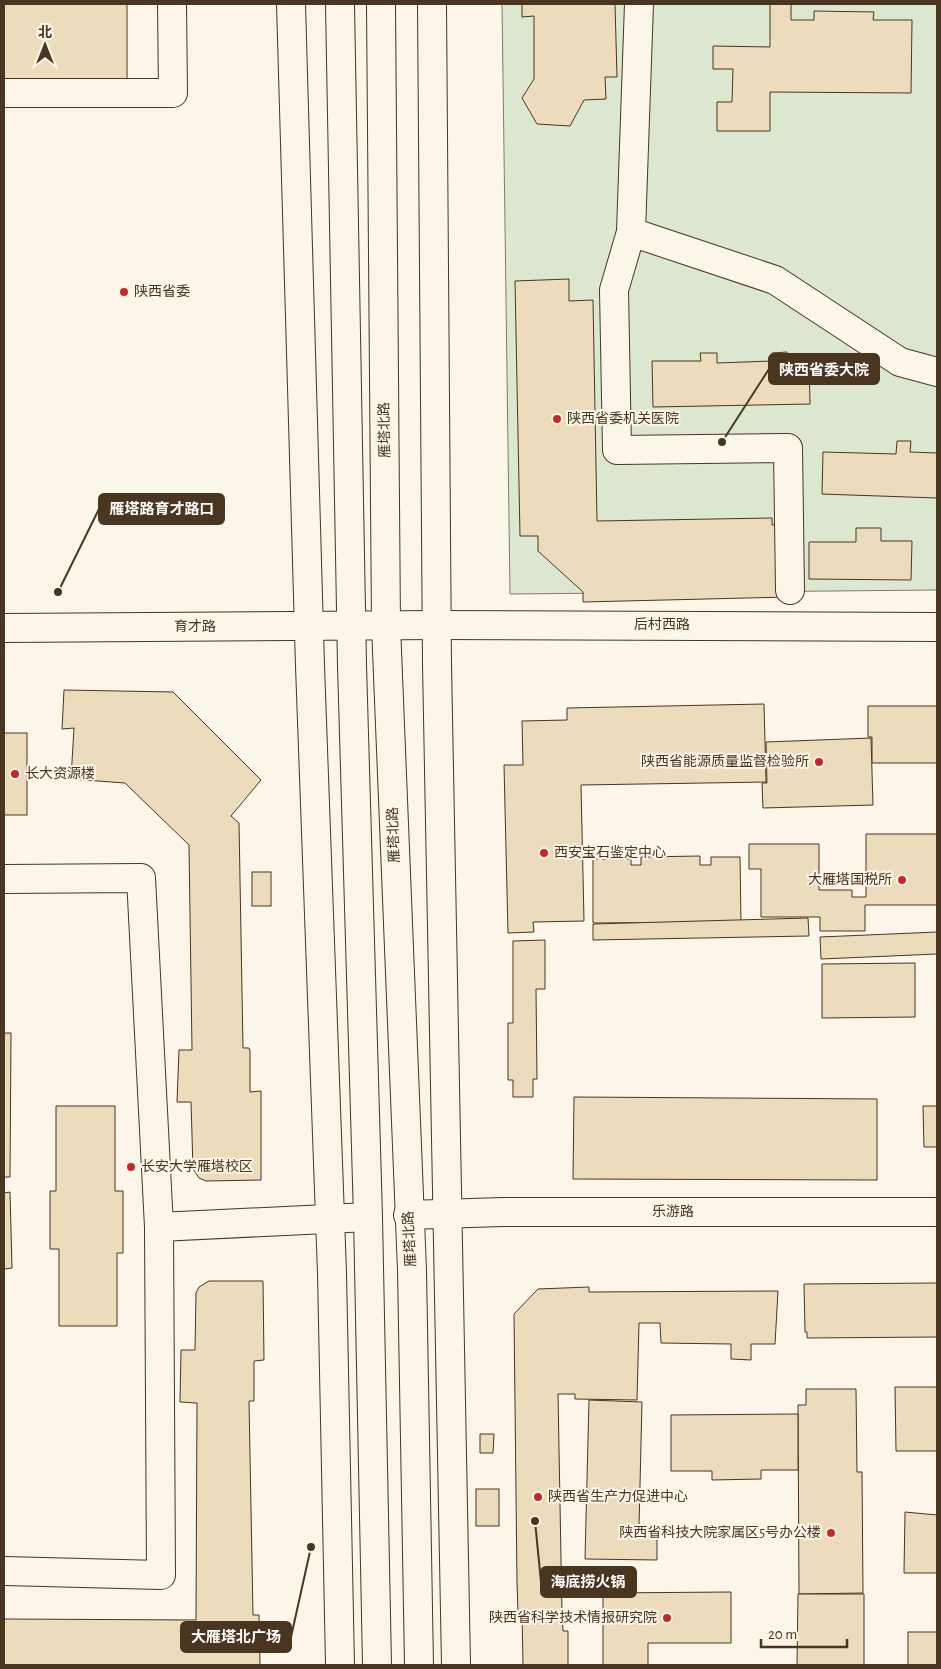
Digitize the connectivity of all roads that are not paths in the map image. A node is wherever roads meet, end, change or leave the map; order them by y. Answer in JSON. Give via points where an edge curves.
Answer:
{"nodes":[{"id":1,"x":172,"y":4,"type":"edge"},
{"id":2,"x":291,"y":4,"type":"edge"},
{"id":3,"x":340,"y":4,"type":"edge"},
{"id":4,"x":381,"y":4,"type":"edge"},
{"id":5,"x":432,"y":4,"type":"edge"},
{"id":6,"x":639,"y":4,"type":"edge"},
{"id":7,"x":4,"y":94,"type":"edge"},
{"id":8,"x":631,"y":232,"type":"junction"},
{"id":9,"x":937,"y":372,"type":"edge"},
{"id":10,"x":790,"y":590,"type":"dead end"},
{"id":11,"x":437,"y":625,"type":"junction"},
{"id":12,"x":351,"y":626,"type":"junction"},
{"id":13,"x":386,"y":626,"type":"junction"},
{"id":14,"x":937,"y":626,"type":"edge"},
{"id":15,"x":308,"y":627,"type":"junction"},
{"id":16,"x":4,"y":628,"type":"edge"},
{"id":17,"x":4,"y":879,"type":"edge"},
{"id":18,"x":937,"y":1212,"type":"edge"},
{"id":19,"x":447,"y":1213,"type":"junction"},
{"id":20,"x":408,"y":1215,"type":"junction"},
{"id":21,"x":368,"y":1217,"type":"junction"},
{"id":22,"x":329,"y":1219,"type":"junction"},
{"id":23,"x":159,"y":1227,"type":"junction"},
{"id":24,"x":4,"y":1571,"type":"edge"},
{"id":25,"x":340,"y":1665,"type":"edge"},
{"id":26,"x":377,"y":1665,"type":"edge"},
{"id":27,"x":419,"y":1665,"type":"edge"},
{"id":28,"x":456,"y":1665,"type":"edge"}],
"edges":[{"from":1,"to":7,"type":"street","via":[[173,93]]},
{"from":2,"to":15,"type":"street"},
{"from":3,"to":12,"type":"street"},
{"from":4,"to":13,"type":"street","name":"雁塔北路"},
{"from":5,"to":11,"type":"street"},
{"from":6,"to":8,"type":"street"},
{"from":8,"to":9,"type":"street","via":[[774,280],[900,362]]},
{"from":8,"to":10,"type":"street","via":[[614,290],[617,450],[788,448]]},
{"from":11,"to":13,"type":"street","name":"后村西路"},
{"from":11,"to":14,"type":"street","name":"后村西路"},
{"from":11,"to":19,"type":"street"},
{"from":12,"to":13,"type":"street","name":"育才路"},
{"from":12,"to":15,"type":"street","name":"育才路"},
{"from":12,"to":21,"type":"street"},
{"from":13,"to":20,"type":"street","name":"雁塔北路"},
{"from":15,"to":16,"type":"street","name":"育才路"},
{"from":15,"to":22,"type":"street"},
{"from":17,"to":23,"type":"street","via":[[141,878]]},
{"from":18,"to":19,"type":"street","name":"乐游路"},
{"from":19,"to":20,"type":"street","name":"乐游路"},
{"from":19,"to":28,"type":"street"},
{"from":20,"to":27,"type":"street","name":"雁塔北路"},
{"from":21,"to":22,"type":"street"},
{"from":21,"to":26,"type":"street"},
{"from":22,"to":23,"type":"street"},
{"from":22,"to":25,"type":"street"},
{"from":23,"to":24,"type":"street","via":[[162,1575]]}]}
